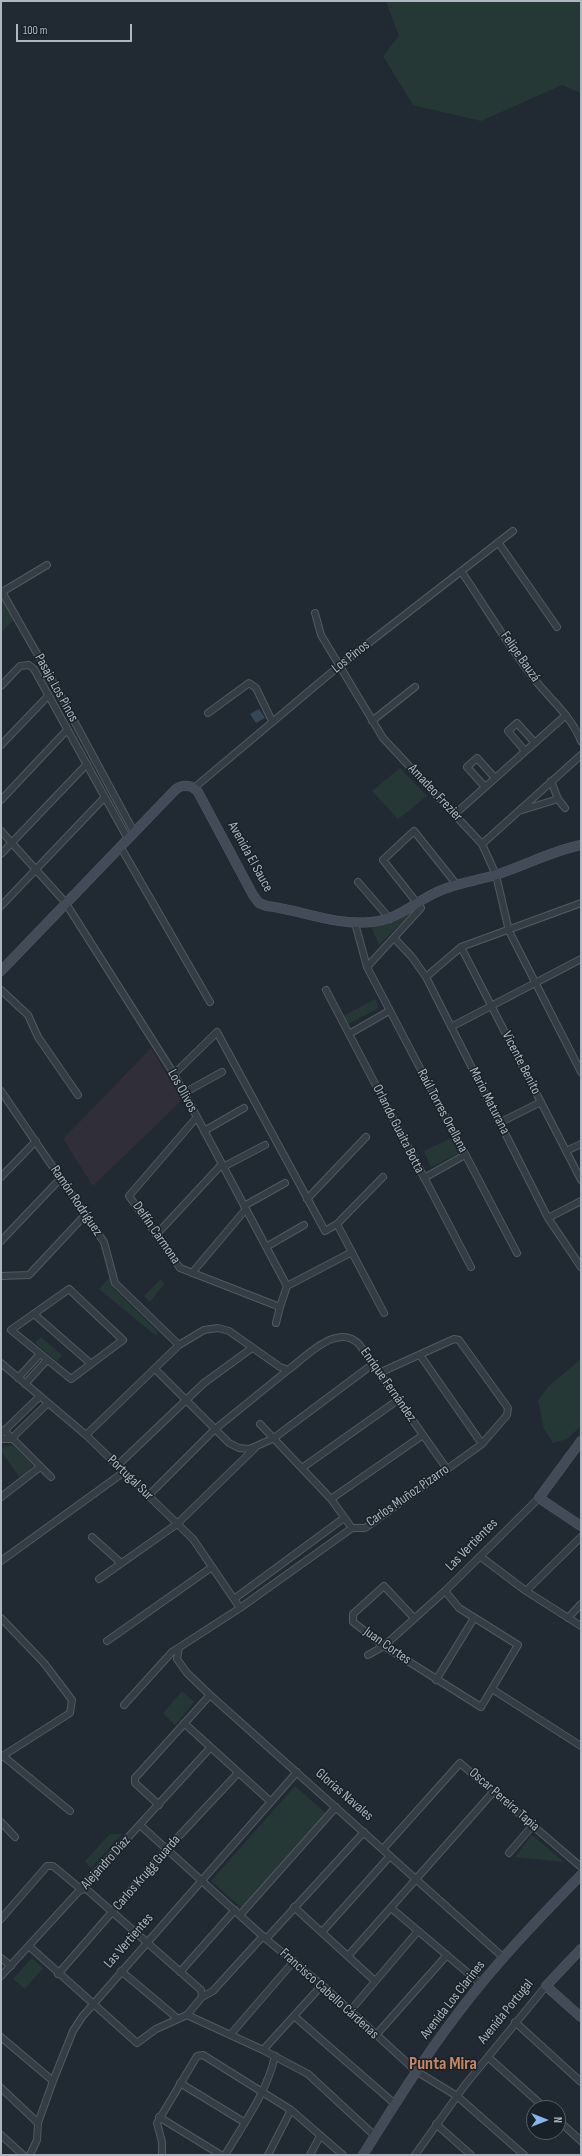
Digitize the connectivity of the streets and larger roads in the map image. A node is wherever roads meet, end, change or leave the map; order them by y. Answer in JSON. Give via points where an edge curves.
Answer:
{"nodes":[{"id":1,"x":513,"y":531,"type":"dead end"},
{"id":2,"x":498,"y":542,"type":"junction"},
{"id":3,"x":47,"y":565,"type":"dead end"},
{"id":4,"x":462,"y":571,"type":"junction"},
{"id":5,"x":315,"y":613,"type":"dead end"},
{"id":6,"x":557,"y":627,"type":"dead end"},
{"id":7,"x":339,"y":666,"type":"junction"},
{"id":8,"x":1,"y":686,"type":"edge"},
{"id":9,"x":415,"y":687,"type":"dead end"},
{"id":10,"x":48,"y":696,"type":"junction"},
{"id":11,"x":208,"y":713,"type":"dead end"},
{"id":12,"x":566,"y":715,"type":"junction"},
{"id":13,"x":272,"y":721,"type":"junction"},
{"id":14,"x":372,"y":721,"type":"junction"},
{"id":15,"x":67,"y":730,"type":"junction"},
{"id":16,"x":581,"y":741,"type":"edge"},
{"id":17,"x":534,"y":743,"type":"junction"},
{"id":18,"x":1,"y":745,"type":"edge"},
{"id":19,"x":525,"y":751,"type":"junction"},
{"id":20,"x":581,"y":755,"type":"edge"},
{"id":21,"x":87,"y":764,"type":"junction"},
{"id":22,"x":495,"y":778,"type":"junction"},
{"id":23,"x":551,"y":781,"type":"junction"},
{"id":24,"x":485,"y":787,"type":"junction"},
{"id":25,"x":194,"y":788,"type":"junction"},
{"id":26,"x":104,"y":798,"type":"junction"},
{"id":27,"x":558,"y":799,"type":"junction"},
{"id":28,"x":1,"y":800,"type":"edge"},
{"id":29,"x":565,"y":808,"type":"dead end"},
{"id":30,"x":518,"y":811,"type":"junction"},
{"id":31,"x":455,"y":814,"type":"junction"},
{"id":32,"x":1,"y":831,"type":"edge"},
{"id":33,"x":131,"y":836,"type":"junction"},
{"id":34,"x":12,"y":843,"type":"junction"},
{"id":35,"x":482,"y":844,"type":"junction"},
{"id":36,"x":581,"y":845,"type":"edge"},
{"id":37,"x":120,"y":846,"type":"junction"},
{"id":38,"x":1,"y":854,"type":"edge"},
{"id":39,"x":36,"y":870,"type":"junction"},
{"id":40,"x":496,"y":875,"type":"junction"},
{"id":41,"x":358,"y":882,"type":"dead end"},
{"id":42,"x":457,"y":885,"type":"junction"},
{"id":43,"x":65,"y":902,"type":"junction"},
{"id":44,"x":581,"y":903,"type":"edge"},
{"id":45,"x":418,"y":904,"type":"junction"},
{"id":46,"x":1,"y":906,"type":"edge"},
{"id":47,"x":390,"y":918,"type":"junction"},
{"id":48,"x":355,"y":923,"type":"junction"},
{"id":49,"x":509,"y":931,"type":"junction"},
{"id":50,"x":394,"y":938,"type":"junction"},
{"id":51,"x":461,"y":947,"type":"junction"},
{"id":52,"x":581,"y":959,"type":"edge"},
{"id":53,"x":367,"y":967,"type":"junction"},
{"id":54,"x":2,"y":970,"type":"edge"},
{"id":55,"x":426,"y":977,"type":"junction"},
{"id":56,"x":536,"y":983,"type":"junction"},
{"id":57,"x":1,"y":990,"type":"edge"},
{"id":58,"x":326,"y":990,"type":"dead end"},
{"id":59,"x":210,"y":1002,"type":"dead end"},
{"id":60,"x":492,"y":1006,"type":"junction"},
{"id":61,"x":389,"y":1010,"type":"junction"},
{"id":62,"x":451,"y":1027,"type":"junction"},
{"id":63,"x":349,"y":1034,"type":"junction"},
{"id":64,"x":222,"y":1072,"type":"dead end"},
{"id":65,"x":581,"y":1072,"type":"edge"},
{"id":66,"x":174,"y":1074,"type":"junction"},
{"id":67,"x":1,"y":1091,"type":"edge"},
{"id":68,"x":184,"y":1093,"type":"junction"},
{"id":69,"x":78,"y":1095,"type":"dead end"},
{"id":70,"x":541,"y":1102,"type":"junction"},
{"id":71,"x":244,"y":1108,"type":"dead end"},
{"id":72,"x":197,"y":1117,"type":"junction"},
{"id":73,"x":500,"y":1123,"type":"junction"},
{"id":74,"x":204,"y":1131,"type":"junction"},
{"id":75,"x":366,"y":1137,"type":"dead end"},
{"id":76,"x":36,"y":1141,"type":"junction"},
{"id":77,"x":581,"y":1144,"type":"edge"},
{"id":78,"x":265,"y":1145,"type":"dead end"},
{"id":79,"x":566,"y":1152,"type":"junction"},
{"id":80,"x":465,"y":1155,"type":"junction"},
{"id":81,"x":223,"y":1166,"type":"junction"},
{"id":82,"x":1,"y":1177,"type":"edge"},
{"id":83,"x":383,"y":1177,"type":"dead end"},
{"id":84,"x":61,"y":1178,"type":"junction"},
{"id":85,"x":424,"y":1178,"type":"junction"},
{"id":86,"x":581,"y":1180,"type":"edge"},
{"id":87,"x":285,"y":1183,"type":"dead end"},
{"id":88,"x":307,"y":1198,"type":"junction"},
{"id":89,"x":581,"y":1201,"type":"edge"},
{"id":90,"x":245,"y":1208,"type":"junction"},
{"id":91,"x":86,"y":1214,"type":"junction"},
{"id":92,"x":548,"y":1218,"type":"junction"},
{"id":93,"x":337,"y":1224,"type":"junction"},
{"id":94,"x":304,"y":1225,"type":"dead end"},
{"id":95,"x":156,"y":1235,"type":"junction"},
{"id":96,"x":1,"y":1241,"type":"edge"},
{"id":97,"x":266,"y":1247,"type":"junction"},
{"id":98,"x":352,"y":1252,"type":"junction"},
{"id":99,"x":517,"y":1254,"type":"dead end"},
{"id":100,"x":471,"y":1267,"type":"dead end"},
{"id":101,"x":581,"y":1267,"type":"edge"},
{"id":102,"x":192,"y":1273,"type":"junction"},
{"id":103,"x":1,"y":1276,"type":"edge"},
{"id":104,"x":287,"y":1286,"type":"junction"},
{"id":105,"x":280,"y":1307,"type":"junction"},
{"id":106,"x":384,"y":1312,"type":"dead end"},
{"id":107,"x":34,"y":1314,"type":"junction"},
{"id":108,"x":276,"y":1324,"type":"dead end"},
{"id":109,"x":179,"y":1346,"type":"junction"},
{"id":110,"x":252,"y":1348,"type":"junction"},
{"id":111,"x":40,"y":1354,"type":"junction"},
{"id":112,"x":420,"y":1355,"type":"junction"},
{"id":113,"x":47,"y":1360,"type":"junction"},
{"id":114,"x":90,"y":1363,"type":"junction"},
{"id":115,"x":373,"y":1364,"type":"junction"},
{"id":116,"x":2,"y":1366,"type":"edge"},
{"id":117,"x":155,"y":1369,"type":"junction"},
{"id":118,"x":288,"y":1370,"type":"junction"},
{"id":119,"x":379,"y":1373,"type":"junction"},
{"id":120,"x":18,"y":1378,"type":"junction"},
{"id":121,"x":25,"y":1384,"type":"junction"},
{"id":122,"x":40,"y":1396,"type":"junction"},
{"id":123,"x":398,"y":1400,"type":"junction"},
{"id":124,"x":185,"y":1401,"type":"junction"},
{"id":125,"x":48,"y":1403,"type":"junction"},
{"id":126,"x":260,"y":1424,"type":"dead end"},
{"id":127,"x":214,"y":1430,"type":"junction"},
{"id":128,"x":2,"y":1433,"type":"edge"},
{"id":129,"x":86,"y":1435,"type":"junction"},
{"id":130,"x":423,"y":1435,"type":"junction"},
{"id":131,"x":274,"y":1438,"type":"junction"},
{"id":132,"x":1,"y":1439,"type":"edge"},
{"id":133,"x":11,"y":1439,"type":"junction"},
{"id":134,"x":581,"y":1440,"type":"edge"},
{"id":135,"x":482,"y":1444,"type":"junction"},
{"id":136,"x":255,"y":1447,"type":"junction"},
{"id":137,"x":117,"y":1466,"type":"junction"},
{"id":138,"x":40,"y":1467,"type":"junction"},
{"id":139,"x":302,"y":1468,"type":"junction"},
{"id":140,"x":447,"y":1468,"type":"junction"},
{"id":141,"x":124,"y":1472,"type":"junction"},
{"id":142,"x":51,"y":1477,"type":"dead end"},
{"id":143,"x":148,"y":1496,"type":"junction"},
{"id":144,"x":1,"y":1497,"type":"edge"},
{"id":145,"x":539,"y":1498,"type":"junction"},
{"id":146,"x":331,"y":1499,"type":"junction"},
{"id":147,"x":344,"y":1518,"type":"junction"},
{"id":148,"x":178,"y":1524,"type":"junction"},
{"id":149,"x":581,"y":1526,"type":"edge"},
{"id":150,"x":352,"y":1528,"type":"junction"},
{"id":151,"x":92,"y":1537,"type":"dead end"},
{"id":152,"x":581,"y":1537,"type":"edge"},
{"id":153,"x":481,"y":1557,"type":"junction"},
{"id":154,"x":1,"y":1561,"type":"edge"},
{"id":155,"x":121,"y":1563,"type":"junction"},
{"id":156,"x":212,"y":1567,"type":"junction"},
{"id":157,"x":99,"y":1579,"type":"dead end"},
{"id":158,"x":526,"y":1591,"type":"junction"},
{"id":159,"x":445,"y":1592,"type":"junction"},
{"id":160,"x":234,"y":1599,"type":"junction"},
{"id":161,"x":581,"y":1604,"type":"edge"},
{"id":162,"x":240,"y":1608,"type":"junction"},
{"id":163,"x":1,"y":1618,"type":"edge"},
{"id":164,"x":414,"y":1618,"type":"junction"},
{"id":165,"x":474,"y":1618,"type":"junction"},
{"id":166,"x":568,"y":1618,"type":"junction"},
{"id":167,"x":581,"y":1626,"type":"edge"},
{"id":168,"x":107,"y":1641,"type":"dead end"},
{"id":169,"x":384,"y":1646,"type":"junction"},
{"id":170,"x":179,"y":1648,"type":"junction"},
{"id":171,"x":368,"y":1655,"type":"dead end"},
{"id":172,"x":436,"y":1680,"type":"junction"},
{"id":173,"x":492,"y":1689,"type":"junction"},
{"id":174,"x":210,"y":1695,"type":"junction"},
{"id":175,"x":124,"y":1705,"type":"dead end"},
{"id":176,"x":184,"y":1723,"type":"junction"},
{"id":177,"x":581,"y":1746,"type":"edge"},
{"id":178,"x":210,"y":1748,"type":"junction"},
{"id":179,"x":2,"y":1757,"type":"edge"},
{"id":180,"x":297,"y":1772,"type":"junction"},
{"id":181,"x":238,"y":1773,"type":"junction"},
{"id":182,"x":494,"y":1791,"type":"junction"},
{"id":183,"x":271,"y":1802,"type":"junction"},
{"id":184,"x":160,"y":1805,"type":"junction"},
{"id":185,"x":336,"y":1807,"type":"junction"},
{"id":186,"x":70,"y":1810,"type":"dead end"},
{"id":187,"x":1,"y":1822,"type":"edge"},
{"id":188,"x":140,"y":1824,"type":"junction"},
{"id":189,"x":533,"y":1825,"type":"junction"},
{"id":190,"x":364,"y":1832,"type":"junction"},
{"id":191,"x":14,"y":1837,"type":"dead end"},
{"id":192,"x":167,"y":1849,"type":"junction"},
{"id":193,"x":383,"y":1849,"type":"junction"},
{"id":194,"x":509,"y":1853,"type":"dead end"},
{"id":195,"x":390,"y":1856,"type":"junction"},
{"id":196,"x":581,"y":1867,"type":"edge"},
{"id":197,"x":581,"y":1875,"type":"edge"},
{"id":198,"x":202,"y":1880,"type":"junction"},
{"id":199,"x":417,"y":1881,"type":"junction"},
{"id":200,"x":83,"y":1888,"type":"junction"},
{"id":201,"x":294,"y":1907,"type":"junction"},
{"id":202,"x":391,"y":1908,"type":"junction"},
{"id":203,"x":238,"y":1912,"type":"junction"},
{"id":204,"x":113,"y":1913,"type":"junction"},
{"id":205,"x":1,"y":1919,"type":"edge"},
{"id":206,"x":418,"y":1931,"type":"junction"},
{"id":207,"x":322,"y":1932,"type":"junction"},
{"id":208,"x":265,"y":1937,"type":"junction"},
{"id":209,"x":146,"y":1942,"type":"junction"},
{"id":210,"x":30,"y":1947,"type":"junction"},
{"id":211,"x":581,"y":1949,"type":"edge"},
{"id":212,"x":447,"y":1955,"type":"junction"},
{"id":213,"x":348,"y":1956,"type":"junction"},
{"id":214,"x":1,"y":1958,"type":"edge"},
{"id":215,"x":504,"y":1958,"type":"junction"},
{"id":216,"x":294,"y":1961,"type":"junction"},
{"id":217,"x":11,"y":1966,"type":"junction"},
{"id":218,"x":122,"y":1971,"type":"junction"},
{"id":219,"x":180,"y":1972,"type":"junction"},
{"id":220,"x":58,"y":1974,"type":"junction"},
{"id":221,"x":1,"y":1976,"type":"edge"},
{"id":222,"x":376,"y":1981,"type":"junction"},
{"id":223,"x":481,"y":1984,"type":"junction"},
{"id":224,"x":322,"y":1985,"type":"junction"},
{"id":225,"x":546,"y":1986,"type":"junction"},
{"id":226,"x":202,"y":1997,"type":"junction"},
{"id":227,"x":92,"y":2004,"type":"junction"},
{"id":228,"x":350,"y":2011,"type":"junction"},
{"id":229,"x":187,"y":2014,"type":"junction"},
{"id":230,"x":294,"y":2016,"type":"junction"},
{"id":231,"x":581,"y":2017,"type":"edge"},
{"id":232,"x":177,"y":2018,"type":"junction"},
{"id":233,"x":515,"y":2022,"type":"junction"},
{"id":234,"x":231,"y":2034,"type":"junction"},
{"id":235,"x":376,"y":2035,"type":"junction"},
{"id":236,"x":1,"y":2037,"type":"edge"},
{"id":237,"x":263,"y":2050,"type":"junction"},
{"id":238,"x":275,"y":2056,"type":"junction"},
{"id":239,"x":488,"y":2057,"type":"junction"},
{"id":240,"x":416,"y":2071,"type":"junction"},
{"id":241,"x":53,"y":2081,"type":"junction"},
{"id":242,"x":581,"y":2082,"type":"edge"},
{"id":243,"x":180,"y":2083,"type":"junction"},
{"id":244,"x":1,"y":2088,"type":"edge"},
{"id":245,"x":263,"y":2091,"type":"junction"},
{"id":246,"x":458,"y":2096,"type":"junction"},
{"id":247,"x":535,"y":2100,"type":"edge"},
{"id":248,"x":395,"y":2104,"type":"junction"},
{"id":249,"x":291,"y":2110,"type":"junction"},
{"id":250,"x":159,"y":2117,"type":"junction"},
{"id":251,"x":244,"y":2122,"type":"junction"},
{"id":252,"x":38,"y":2123,"type":"junction"},
{"id":253,"x":436,"y":2124,"type":"junction"},
{"id":254,"x":566,"y":2127,"type":"edge"},
{"id":255,"x":1,"y":2135,"type":"edge"},
{"id":256,"x":320,"y":2136,"type":"junction"},
{"id":257,"x":375,"y":2136,"type":"junction"},
{"id":258,"x":581,"y":2141,"type":"edge"},
{"id":259,"x":23,"y":2155,"type":"edge"},
{"id":260,"x":30,"y":2155,"type":"edge"},
{"id":261,"x":162,"y":2155,"type":"edge"},
{"id":262,"x":221,"y":2155,"type":"edge"},
{"id":263,"x":225,"y":2155,"type":"edge"},
{"id":264,"x":268,"y":2155,"type":"edge"},
{"id":265,"x":310,"y":2155,"type":"edge"},
{"id":266,"x":343,"y":2155,"type":"edge"},
{"id":267,"x":363,"y":2155,"type":"edge"},
{"id":268,"x":415,"y":2155,"type":"edge"},
{"id":269,"x":471,"y":2155,"type":"edge"},
{"id":270,"x":524,"y":2155,"type":"edge"}],
"edges":[{"from":1,"to":2,"type":"street","name":"Los Pinos"},
{"from":2,"to":4,"type":"street","name":"Los Pinos"},
{"from":2,"to":6,"type":"street"},
{"from":3,"to":33,"type":"street","name":"Pasaje Los Pinos","via":[[2,592],[52,680]]},
{"from":4,"to":7,"type":"street","name":"Los Pinos"},
{"from":4,"to":12,"type":"street","name":"Felipe Bauzá","via":[[535,680]]},
{"from":5,"to":7,"type":"street","name":"Amadeo Frezier","via":[[321,635]]},
{"from":7,"to":13,"type":"street","name":"Los Pinos"},
{"from":7,"to":14,"type":"street","name":"Amadeo Frezier"},
{"from":8,"to":10,"type":"street","via":[[20,666],[26,664],[34,669]]},
{"from":9,"to":14,"type":"street"},
{"from":10,"to":15,"type":"street"},
{"from":10,"to":18,"type":"street"},
{"from":11,"to":13,"type":"street","via":[[249,683],[256,688]]},
{"from":12,"to":16,"type":"street","name":"Felipe Bauzá"},
{"from":12,"to":17,"type":"street"},
{"from":13,"to":25,"type":"street","name":"Los Pinos"},
{"from":14,"to":31,"type":"street","name":"Amadeo Frezier","via":[[383,738]]},
{"from":15,"to":21,"type":"street"},
{"from":15,"to":28,"type":"street"},
{"from":17,"to":19,"type":"street"},
{"from":17,"to":19,"type":"street","via":[[517,723],[508,731]]},
{"from":19,"to":22,"type":"street"},
{"from":20,"to":23,"type":"street"},
{"from":21,"to":26,"type":"street"},
{"from":21,"to":34,"type":"street"},
{"from":22,"to":24,"type":"street"},
{"from":22,"to":24,"type":"street","via":[[477,758],[467,766]]},
{"from":23,"to":27,"type":"street"},
{"from":23,"to":30,"type":"street"},
{"from":24,"to":31,"type":"street"},
{"from":25,"to":33,"type":"street","via":[[186,786],[176,789]]},
{"from":25,"to":48,"type":"street","name":"Avenida El Sauce","via":[[259,903]]},
{"from":26,"to":33,"type":"street"},
{"from":26,"to":39,"type":"street"},
{"from":27,"to":29,"type":"street"},
{"from":27,"to":30,"type":"street"},
{"from":30,"to":35,"type":"street"},
{"from":31,"to":35,"type":"street","name":"Amadeo Frezier"},
{"from":32,"to":34,"type":"street","name":"Los Olivos"},
{"from":33,"to":37,"type":"street"},
{"from":34,"to":38,"type":"street"},
{"from":34,"to":39,"type":"street","name":"Los Olivos"},
{"from":35,"to":40,"type":"street","name":"Amadeo Frezier"},
{"from":36,"to":40,"type":"street","name":"Avenida El Sauce","via":[[557,851]]},
{"from":37,"to":43,"type":"street"},
{"from":37,"to":59,"type":"street"},
{"from":39,"to":43,"type":"street","name":"Los Olivos"},
{"from":39,"to":46,"type":"street"},
{"from":40,"to":42,"type":"street","name":"Avenida El Sauce"},
{"from":40,"to":49,"type":"street","name":"Amadeo Frezier"},
{"from":41,"to":47,"type":"street"},
{"from":42,"to":45,"type":"street","name":"Avenida El Sauce","via":[[437,892]]},
{"from":42,"to":45,"type":"street","via":[[414,831],[383,860]]},
{"from":43,"to":54,"type":"street"},
{"from":43,"to":66,"type":"street","name":"Los Olivos"},
{"from":44,"to":49,"type":"street"},
{"from":45,"to":47,"type":"street","name":"Avenida El Sauce"},
{"from":45,"to":50,"type":"street","via":[[421,908]]},
{"from":47,"to":48,"type":"street","name":"Avenida El Sauce"},
{"from":48,"to":53,"type":"street","name":"Raúl Torres Orellana"},
{"from":49,"to":51,"type":"street"},
{"from":49,"to":56,"type":"street","name":"Amadeo Frezier"},
{"from":50,"to":53,"type":"street"},
{"from":50,"to":55,"type":"street","name":"Mario Maturana","via":[[412,956]]},
{"from":51,"to":55,"type":"street"},
{"from":51,"to":60,"type":"street","name":"Vicente Benito"},
{"from":52,"to":56,"type":"street"},
{"from":53,"to":61,"type":"street","name":"Raúl Torres Orellana"},
{"from":55,"to":62,"type":"street","name":"Mario Maturana"},
{"from":56,"to":60,"type":"street"},
{"from":56,"to":65,"type":"street","name":"Amadeo Frezier"},
{"from":57,"to":69,"type":"street","via":[[28,1015],[38,1038]]},
{"from":58,"to":63,"type":"street","name":"Orlando Guaita Botta"},
{"from":60,"to":62,"type":"street"},
{"from":60,"to":70,"type":"street","name":"Vicente Benito"},
{"from":61,"to":63,"type":"street"},
{"from":61,"to":80,"type":"street","name":"Raúl Torres Orellana"},
{"from":62,"to":73,"type":"street","name":"Mario Maturana"},
{"from":63,"to":85,"type":"street","name":"Orlando Guaita Botta"},
{"from":64,"to":68,"type":"street"},
{"from":66,"to":68,"type":"street","name":"Los Olivos"},
{"from":66,"to":88,"type":"street","via":[[217,1032]]},
{"from":67,"to":76,"type":"street","name":"Ramón Rodríguez"},
{"from":68,"to":72,"type":"street","name":"Los Olivos"},
{"from":70,"to":73,"type":"street"},
{"from":70,"to":79,"type":"street","name":"Vicente Benito"},
{"from":71,"to":74,"type":"street"},
{"from":72,"to":74,"type":"street","name":"Los Olivos"},
{"from":72,"to":95,"type":"street","name":"Delfín Carmona","via":[[129,1196]]},
{"from":73,"to":92,"type":"street","name":"Mario Maturana"},
{"from":74,"to":81,"type":"street","name":"Los Olivos"},
{"from":75,"to":88,"type":"street"},
{"from":76,"to":82,"type":"street"},
{"from":76,"to":84,"type":"street","name":"Ramón Rodríguez"},
{"from":77,"to":79,"type":"street"},
{"from":78,"to":81,"type":"street"},
{"from":79,"to":86,"type":"street","name":"Vicente Benito"},
{"from":80,"to":85,"type":"street"},
{"from":80,"to":99,"type":"street","name":"Raúl Torres Orellana"},
{"from":81,"to":90,"type":"street","name":"Los Olivos"},
{"from":81,"to":95,"type":"street"},
{"from":83,"to":93,"type":"street"},
{"from":84,"to":91,"type":"street","name":"Ramón Rodríguez"},
{"from":84,"to":96,"type":"street"},
{"from":85,"to":100,"type":"street","name":"Orlando Guaita Botta"},
{"from":87,"to":90,"type":"street"},
{"from":88,"to":93,"type":"street","via":[[325,1231]]},
{"from":89,"to":92,"type":"street"},
{"from":90,"to":97,"type":"street","name":"Los Olivos"},
{"from":90,"to":102,"type":"street"},
{"from":91,"to":103,"type":"street","via":[[28,1275]]},
{"from":91,"to":109,"type":"street","name":"Ramón Rodríguez","via":[[104,1242],[115,1283]]},
{"from":92,"to":101,"type":"street","name":"Mario Maturana"},
{"from":93,"to":98,"type":"street"},
{"from":94,"to":97,"type":"street"},
{"from":95,"to":102,"type":"street","name":"Delfín Carmona","via":[[180,1268]]},
{"from":97,"to":104,"type":"street","name":"Los Olivos"},
{"from":98,"to":104,"type":"street"},
{"from":98,"to":106,"type":"street"},
{"from":102,"to":105,"type":"street","name":"Delfín Carmona"},
{"from":104,"to":105,"type":"street"},
{"from":105,"to":108,"type":"street"},
{"from":107,"to":111,"type":"street","via":[[11,1330]]},
{"from":107,"to":114,"type":"street"},
{"from":107,"to":114,"type":"street","via":[[70,1289],[123,1340]]},
{"from":109,"to":110,"type":"street","via":[[204,1330],[218,1328],[234,1334]]},
{"from":109,"to":117,"type":"street"},
{"from":110,"to":118,"type":"street"},
{"from":110,"to":124,"type":"street","via":[[204,1383]]},
{"from":111,"to":113,"type":"street"},
{"from":111,"to":120,"type":"street"},
{"from":112,"to":119,"type":"street","name":"Carlos Muñoz Pizarro"},
{"from":112,"to":135,"type":"street"},
{"from":112,"to":135,"type":"street","name":"Carlos Muñoz Pizarro","via":[[454,1339],[459,1340],[508,1408],[507,1415]]},
{"from":113,"to":114,"type":"street","via":[[71,1379]]},
{"from":113,"to":121,"type":"street"},
{"from":115,"to":118,"type":"street","name":"Enrique Fernández","via":[[356,1341],[341,1336],[332,1338]]},
{"from":115,"to":119,"type":"street","name":"Enrique Fernández"},
{"from":115,"to":131,"type":"street"},
{"from":116,"to":120,"type":"street","name":"Portugal Sur"},
{"from":117,"to":124,"type":"street"},
{"from":117,"to":129,"type":"street"},
{"from":118,"to":127,"type":"street","name":"Enrique Fernández"},
{"from":119,"to":123,"type":"street","name":"Enrique Fernández"},
{"from":120,"to":121,"type":"street","name":"Portugal Sur"},
{"from":121,"to":122,"type":"street","name":"Portugal Sur"},
{"from":122,"to":125,"type":"street","name":"Portugal Sur"},
{"from":122,"to":128,"type":"street"},
{"from":123,"to":130,"type":"street","name":"Enrique Fernández"},
{"from":123,"to":139,"type":"street"},
{"from":124,"to":127,"type":"street"},
{"from":124,"to":137,"type":"street"},
{"from":125,"to":129,"type":"street","name":"Portugal Sur"},
{"from":125,"to":133,"type":"street"},
{"from":126,"to":131,"type":"street"},
{"from":127,"to":136,"type":"street","via":[[233,1446],[244,1449]]},
{"from":127,"to":143,"type":"street","name":"Enrique Fernández"},
{"from":128,"to":133,"type":"street"},
{"from":129,"to":137,"type":"street","name":"Portugal Sur"},
{"from":130,"to":140,"type":"street","name":"Enrique Fernández"},
{"from":130,"to":146,"type":"street"},
{"from":131,"to":136,"type":"street"},
{"from":131,"to":139,"type":"street"},
{"from":132,"to":133,"type":"street"},
{"from":133,"to":138,"type":"street"},
{"from":134,"to":145,"type":"street","name":"Las Vertientes"},
{"from":135,"to":140,"type":"street","name":"Carlos Muñoz Pizarro"},
{"from":136,"to":148,"type":"street"},
{"from":137,"to":141,"type":"street","name":"Portugal Sur"},
{"from":138,"to":142,"type":"street"},
{"from":138,"to":144,"type":"street"},
{"from":139,"to":146,"type":"street"},
{"from":140,"to":150,"type":"street","name":"Carlos Muñoz Pizarro","via":[[365,1528]]},
{"from":141,"to":143,"type":"street","name":"Portugal Sur"},
{"from":141,"to":154,"type":"street"},
{"from":143,"to":148,"type":"street","name":"Portugal Sur"},
{"from":145,"to":149,"type":"street"},
{"from":145,"to":153,"type":"street","name":"Las Vertientes"},
{"from":146,"to":147,"type":"street"},
{"from":147,"to":150,"type":"street"},
{"from":147,"to":160,"type":"street","name":"Carlos Muñoz Pizarro"},
{"from":148,"to":155,"type":"street"},
{"from":148,"to":156,"type":"street","name":"Portugal Sur","via":[[193,1539]]},
{"from":150,"to":162,"type":"street","name":"Carlos Muñoz Pizarro"},
{"from":151,"to":155,"type":"street"},
{"from":152,"to":158,"type":"street"},
{"from":153,"to":158,"type":"street"},
{"from":153,"to":159,"type":"street","name":"Las Vertientes"},
{"from":155,"to":157,"type":"street"},
{"from":156,"to":160,"type":"street","name":"Portugal Sur"},
{"from":156,"to":168,"type":"street"},
{"from":158,"to":166,"type":"street"},
{"from":159,"to":164,"type":"street","name":"Las Vertientes"},
{"from":159,"to":165,"type":"street","via":[[459,1608]]},
{"from":160,"to":162,"type":"street","name":"Portugal Sur"},
{"from":161,"to":166,"type":"street"},
{"from":162,"to":170,"type":"street","name":"Carlos Muñoz Pizarro"},
{"from":163,"to":179,"type":"street","via":[[44,1663],[72,1700],[70,1713]]},
{"from":164,"to":169,"type":"street","name":"Las Vertientes"},
{"from":164,"to":169,"type":"street","name":"Juan Cortes","via":[[386,1586],[376,1592],[353,1614],[353,1622]]},
{"from":165,"to":172,"type":"street"},
{"from":165,"to":173,"type":"street","via":[[518,1646]]},
{"from":166,"to":167,"type":"street"},
{"from":169,"to":171,"type":"street","name":"Las Vertientes"},
{"from":169,"to":172,"type":"street","name":"Juan Cortes"},
{"from":170,"to":174,"type":"street","name":"Glorias Navales","via":[[177,1659],[187,1673]]},
{"from":170,"to":175,"type":"street","name":"Carlos Muñoz Pizarro","via":[[172,1652]]},
{"from":172,"to":173,"type":"street","name":"Juan Cortes","via":[[481,1707]]},
{"from":173,"to":177,"type":"street"},
{"from":174,"to":176,"type":"street"},
{"from":174,"to":180,"type":"street","name":"Glorias Navales"},
{"from":176,"to":178,"type":"street"},
{"from":176,"to":184,"type":"street","via":[[135,1778],[136,1783]]},
{"from":178,"to":181,"type":"street"},
{"from":178,"to":184,"type":"street","name":"Alejandro Díaz"},
{"from":179,"to":186,"type":"street"},
{"from":180,"to":183,"type":"street","name":"Las Vertientes"},
{"from":180,"to":185,"type":"street","name":"Glorias Navales"},
{"from":181,"to":183,"type":"street"},
{"from":181,"to":192,"type":"street","name":"Carlos Krugg Guarda"},
{"from":182,"to":189,"type":"street","name":"Oscar Pereira Tapia"},
{"from":182,"to":193,"type":"street","name":"Oscar Pereira Tapia","via":[[460,1763]]},
{"from":182,"to":199,"type":"street"},
{"from":183,"to":198,"type":"street","name":"Las Vertientes"},
{"from":184,"to":188,"type":"street","name":"Alejandro Díaz"},
{"from":185,"to":190,"type":"street","name":"Glorias Navales"},
{"from":185,"to":203,"type":"street"},
{"from":187,"to":191,"type":"street"},
{"from":188,"to":192,"type":"street","name":"Francisco Cabello Cárdenas"},
{"from":188,"to":200,"type":"street","name":"Alejandro Díaz"},
{"from":189,"to":194,"type":"street"},
{"from":189,"to":196,"type":"street","name":"Oscar Pereira Tapia"},
{"from":190,"to":193,"type":"street","name":"Glorias Navales"},
{"from":190,"to":201,"type":"street"},
{"from":192,"to":198,"type":"street","name":"Francisco Cabello Cárdenas"},
{"from":192,"to":204,"type":"street","name":"Carlos Krugg Guarda"},
{"from":193,"to":195,"type":"street","name":"Glorias Navales"},
{"from":195,"to":199,"type":"street","name":"Glorias Navales"},
{"from":195,"to":207,"type":"street"},
{"from":197,"to":215,"type":"street","name":"Avenida Los Clarines"},
{"from":198,"to":203,"type":"street","name":"Francisco Cabello Cárdenas"},
{"from":198,"to":209,"type":"street","name":"Las Vertientes"},
{"from":199,"to":202,"type":"street"},
{"from":199,"to":215,"type":"street","name":"Glorias Navales"},
{"from":200,"to":204,"type":"street"},
{"from":200,"to":205,"type":"street","via":[[53,1866],[47,1866]]},
{"from":200,"to":210,"type":"street","name":"Alejandro Díaz"},
{"from":201,"to":207,"type":"street"},
{"from":201,"to":208,"type":"street"},
{"from":202,"to":206,"type":"street"},
{"from":202,"to":213,"type":"street"},
{"from":203,"to":208,"type":"street","name":"Francisco Cabello Cárdenas"},
{"from":203,"to":219,"type":"street"},
{"from":204,"to":209,"type":"street"},
{"from":204,"to":220,"type":"street","name":"Carlos Krugg Guarda"},
{"from":206,"to":212,"type":"street"},
{"from":206,"to":222,"type":"street"},
{"from":207,"to":213,"type":"street"},
{"from":208,"to":216,"type":"street","name":"Francisco Cabello Cárdenas"},
{"from":208,"to":226,"type":"street","via":[[213,1991]]},
{"from":209,"to":218,"type":"street","name":"Las Vertientes"},
{"from":209,"to":219,"type":"street"},
{"from":210,"to":217,"type":"street","name":"Alejandro Díaz"},
{"from":210,"to":220,"type":"street"},
{"from":211,"to":225,"type":"street","name":"Avenida Portugal"},
{"from":212,"to":223,"type":"street"},
{"from":212,"to":235,"type":"street"},
{"from":213,"to":222,"type":"street"},
{"from":214,"to":217,"type":"street"},
{"from":215,"to":223,"type":"street","name":"Avenida Los Clarines"},
{"from":216,"to":224,"type":"street","name":"Francisco Cabello Cárdenas"},
{"from":216,"to":234,"type":"street"},
{"from":217,"to":221,"type":"street","name":"Alejandro Díaz"},
{"from":218,"to":227,"type":"street","name":"Las Vertientes"},
{"from":218,"to":232,"type":"street"},
{"from":219,"to":226,"type":"street","via":[[201,1990]]},
{"from":220,"to":227,"type":"street"},
{"from":222,"to":228,"type":"street"},
{"from":223,"to":240,"type":"street","name":"Avenida Los Clarines"},
{"from":224,"to":228,"type":"street","name":"Francisco Cabello Cárdenas"},
{"from":224,"to":230,"type":"street"},
{"from":225,"to":231,"type":"street"},
{"from":225,"to":233,"type":"street","name":"Avenida Portugal"},
{"from":226,"to":229,"type":"street"},
{"from":227,"to":232,"type":"street","via":[[137,2043]]},
{"from":227,"to":241,"type":"street","name":"Las Vertientes","via":[[73,2031]]},
{"from":228,"to":235,"type":"street","name":"Francisco Cabello Cárdenas"},
{"from":229,"to":232,"type":"street"},
{"from":229,"to":234,"type":"street"},
{"from":230,"to":237,"type":"street"},
{"from":230,"to":248,"type":"street"},
{"from":233,"to":239,"type":"street","name":"Avenida Portugal"},
{"from":233,"to":242,"type":"street"},
{"from":234,"to":237,"type":"street"},
{"from":235,"to":240,"type":"street","name":"Francisco Cabello Cárdenas"},
{"from":236,"to":241,"type":"street"},
{"from":237,"to":238,"type":"street"},
{"from":238,"to":245,"type":"street"},
{"from":238,"to":257,"type":"street","via":[[308,2074]]},
{"from":239,"to":246,"type":"street","name":"Avenida Portugal"},
{"from":239,"to":247,"type":"street"},
{"from":240,"to":246,"type":"street","name":"Francisco Cabello Cárdenas"},
{"from":240,"to":248,"type":"street","name":"Avenida Los Clarines"},
{"from":241,"to":252,"type":"street","name":"Las Vertientes"},
{"from":243,"to":245,"type":"street","via":[[197,2056],[203,2055]]},
{"from":243,"to":250,"type":"street"},
{"from":243,"to":251,"type":"street"},
{"from":244,"to":252,"type":"street"},
{"from":245,"to":249,"type":"street"},
{"from":245,"to":251,"type":"street"},
{"from":246,"to":253,"type":"street","name":"Avenida Portugal"},
{"from":246,"to":270,"type":"street","name":"Francisco Cabello Cárdenas"},
{"from":248,"to":257,"type":"street","name":"Avenida Los Clarines"},
{"from":249,"to":256,"type":"street"},
{"from":249,"to":264,"type":"street"},
{"from":250,"to":261,"type":"street","via":[[157,2123],[162,2142]]},
{"from":250,"to":262,"type":"street"},
{"from":251,"to":263,"type":"street"},
{"from":252,"to":260,"type":"street","name":"Las Vertientes","via":[[37,2140]]},
{"from":253,"to":268,"type":"street","name":"Avenida Portugal"},
{"from":253,"to":269,"type":"street"},
{"from":254,"to":258,"type":"street"},
{"from":255,"to":259,"type":"street"},
{"from":256,"to":265,"type":"street"},
{"from":256,"to":266,"type":"street"},
{"from":257,"to":267,"type":"street","name":"Avenida Los Clarines"}]}
